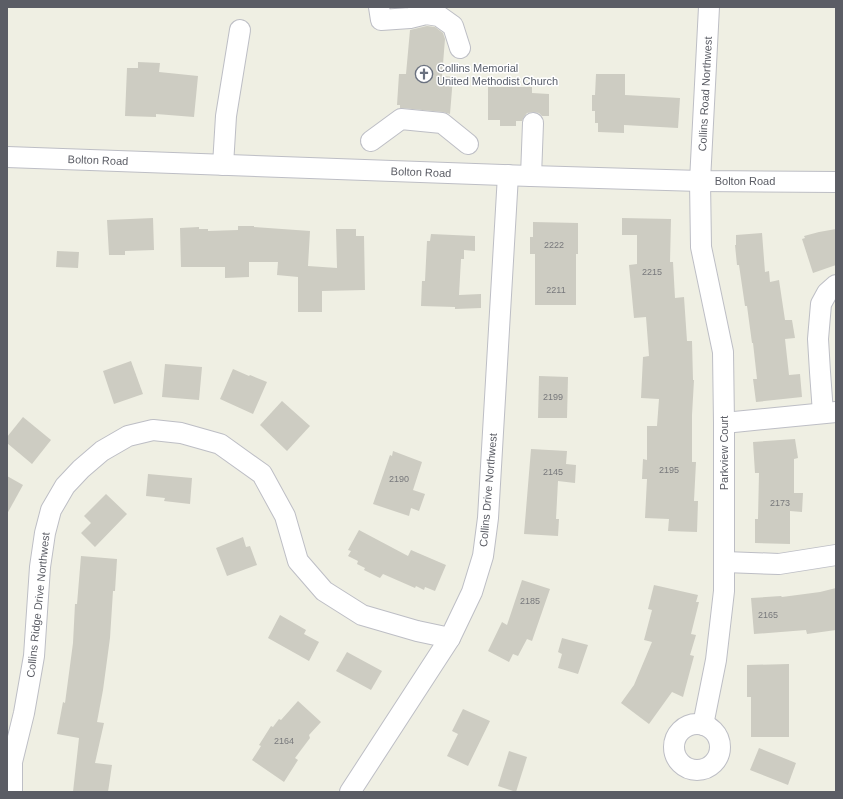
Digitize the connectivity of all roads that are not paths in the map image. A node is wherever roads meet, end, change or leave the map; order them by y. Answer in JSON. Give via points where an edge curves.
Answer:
{"nodes":[{"id":1,"x":378,"y":7,"type":"edge"},
{"id":2,"x":709,"y":7,"type":"edge"},
{"id":3,"x":410,"y":18,"type":"junction"},
{"id":4,"x":240,"y":30,"type":"dead end"},
{"id":5,"x":398,"y":35,"type":"dead end"},
{"id":6,"x":460,"y":48,"type":"dead end"},
{"id":7,"x":533,"y":123,"type":"dead end"},
{"id":8,"x":7,"y":157,"type":"edge"},
{"id":9,"x":223,"y":165,"type":"junction"},
{"id":10,"x":370,"y":170,"type":"junction"},
{"id":11,"x":471,"y":174,"type":"junction"},
{"id":12,"x":508,"y":175,"type":"junction"},
{"id":13,"x":531,"y":176,"type":"junction"},
{"id":14,"x":700,"y":181,"type":"junction"},
{"id":15,"x":836,"y":182,"type":"edge"},
{"id":16,"x":836,"y":285,"type":"edge"},
{"id":17,"x":830,"y":413,"type":"edge"},
{"id":18,"x":724,"y":423,"type":"junction"},
{"id":19,"x":836,"y":555,"type":"edge"},
{"id":20,"x":725,"y":562,"type":"junction"},
{"id":21,"x":450,"y":638,"type":"junction"},
{"id":22,"x":703,"y":725,"type":"dead end"},
{"id":23,"x":12,"y":792,"type":"edge"},
{"id":24,"x":350,"y":792,"type":"edge"}],
"edges":[{"from":1,"to":3,"type":"street","via":[[381,20]]},
{"from":2,"to":14,"type":"street","name":"Collins Road Northwest"},
{"from":3,"to":5,"type":"street"},
{"from":3,"to":6,"type":"street","via":[[426,14],[439,16],[453,26]]},
{"from":4,"to":9,"type":"street","via":[[226,116]]},
{"from":7,"to":13,"type":"street"},
{"from":8,"to":9,"type":"street","name":"Bolton Road"},
{"from":9,"to":10,"type":"street","name":"Bolton Road"},
{"from":10,"to":11,"type":"street","name":"Bolton Road"},
{"from":10,"to":11,"type":"street","via":[[372,136],[401,120],[442,123],[468,136]]},
{"from":11,"to":12,"type":"street","name":"Bolton Road"},
{"from":12,"to":13,"type":"street","name":"Bolton Road"},
{"from":12,"to":21,"type":"street","name":"Collins Drive Northwest","via":[[488,518],[483,556],[472,592]]},
{"from":13,"to":14,"type":"street","name":"Bolton Road"},
{"from":14,"to":15,"type":"street","name":"Bolton Road"},
{"from":14,"to":18,"type":"street","name":"Parkview Court","via":[[701,247],[722,352]]},
{"from":16,"to":17,"type":"street","via":[[827,293],[822,304],[818,339],[820,372]]},
{"from":17,"to":18,"type":"street"},
{"from":18,"to":20,"type":"street","name":"Parkview Court"},
{"from":19,"to":20,"type":"street","via":[[779,564]]},
{"from":20,"to":22,"type":"street","name":"Parkview Court","via":[[716,660]]},
{"from":21,"to":23,"type":"street","name":"Collins Ridge Drive Northwest","via":[[362,615],[324,591],[298,561],[285,516],[262,474],[220,444],[181,433],[153,430],[128,436],[102,451],[81,469],[65,486],[52,510],[45,533],[40,567],[34,656],[12,762]]},
{"from":21,"to":24,"type":"street","name":"Collins Drive Northwest"}]}
